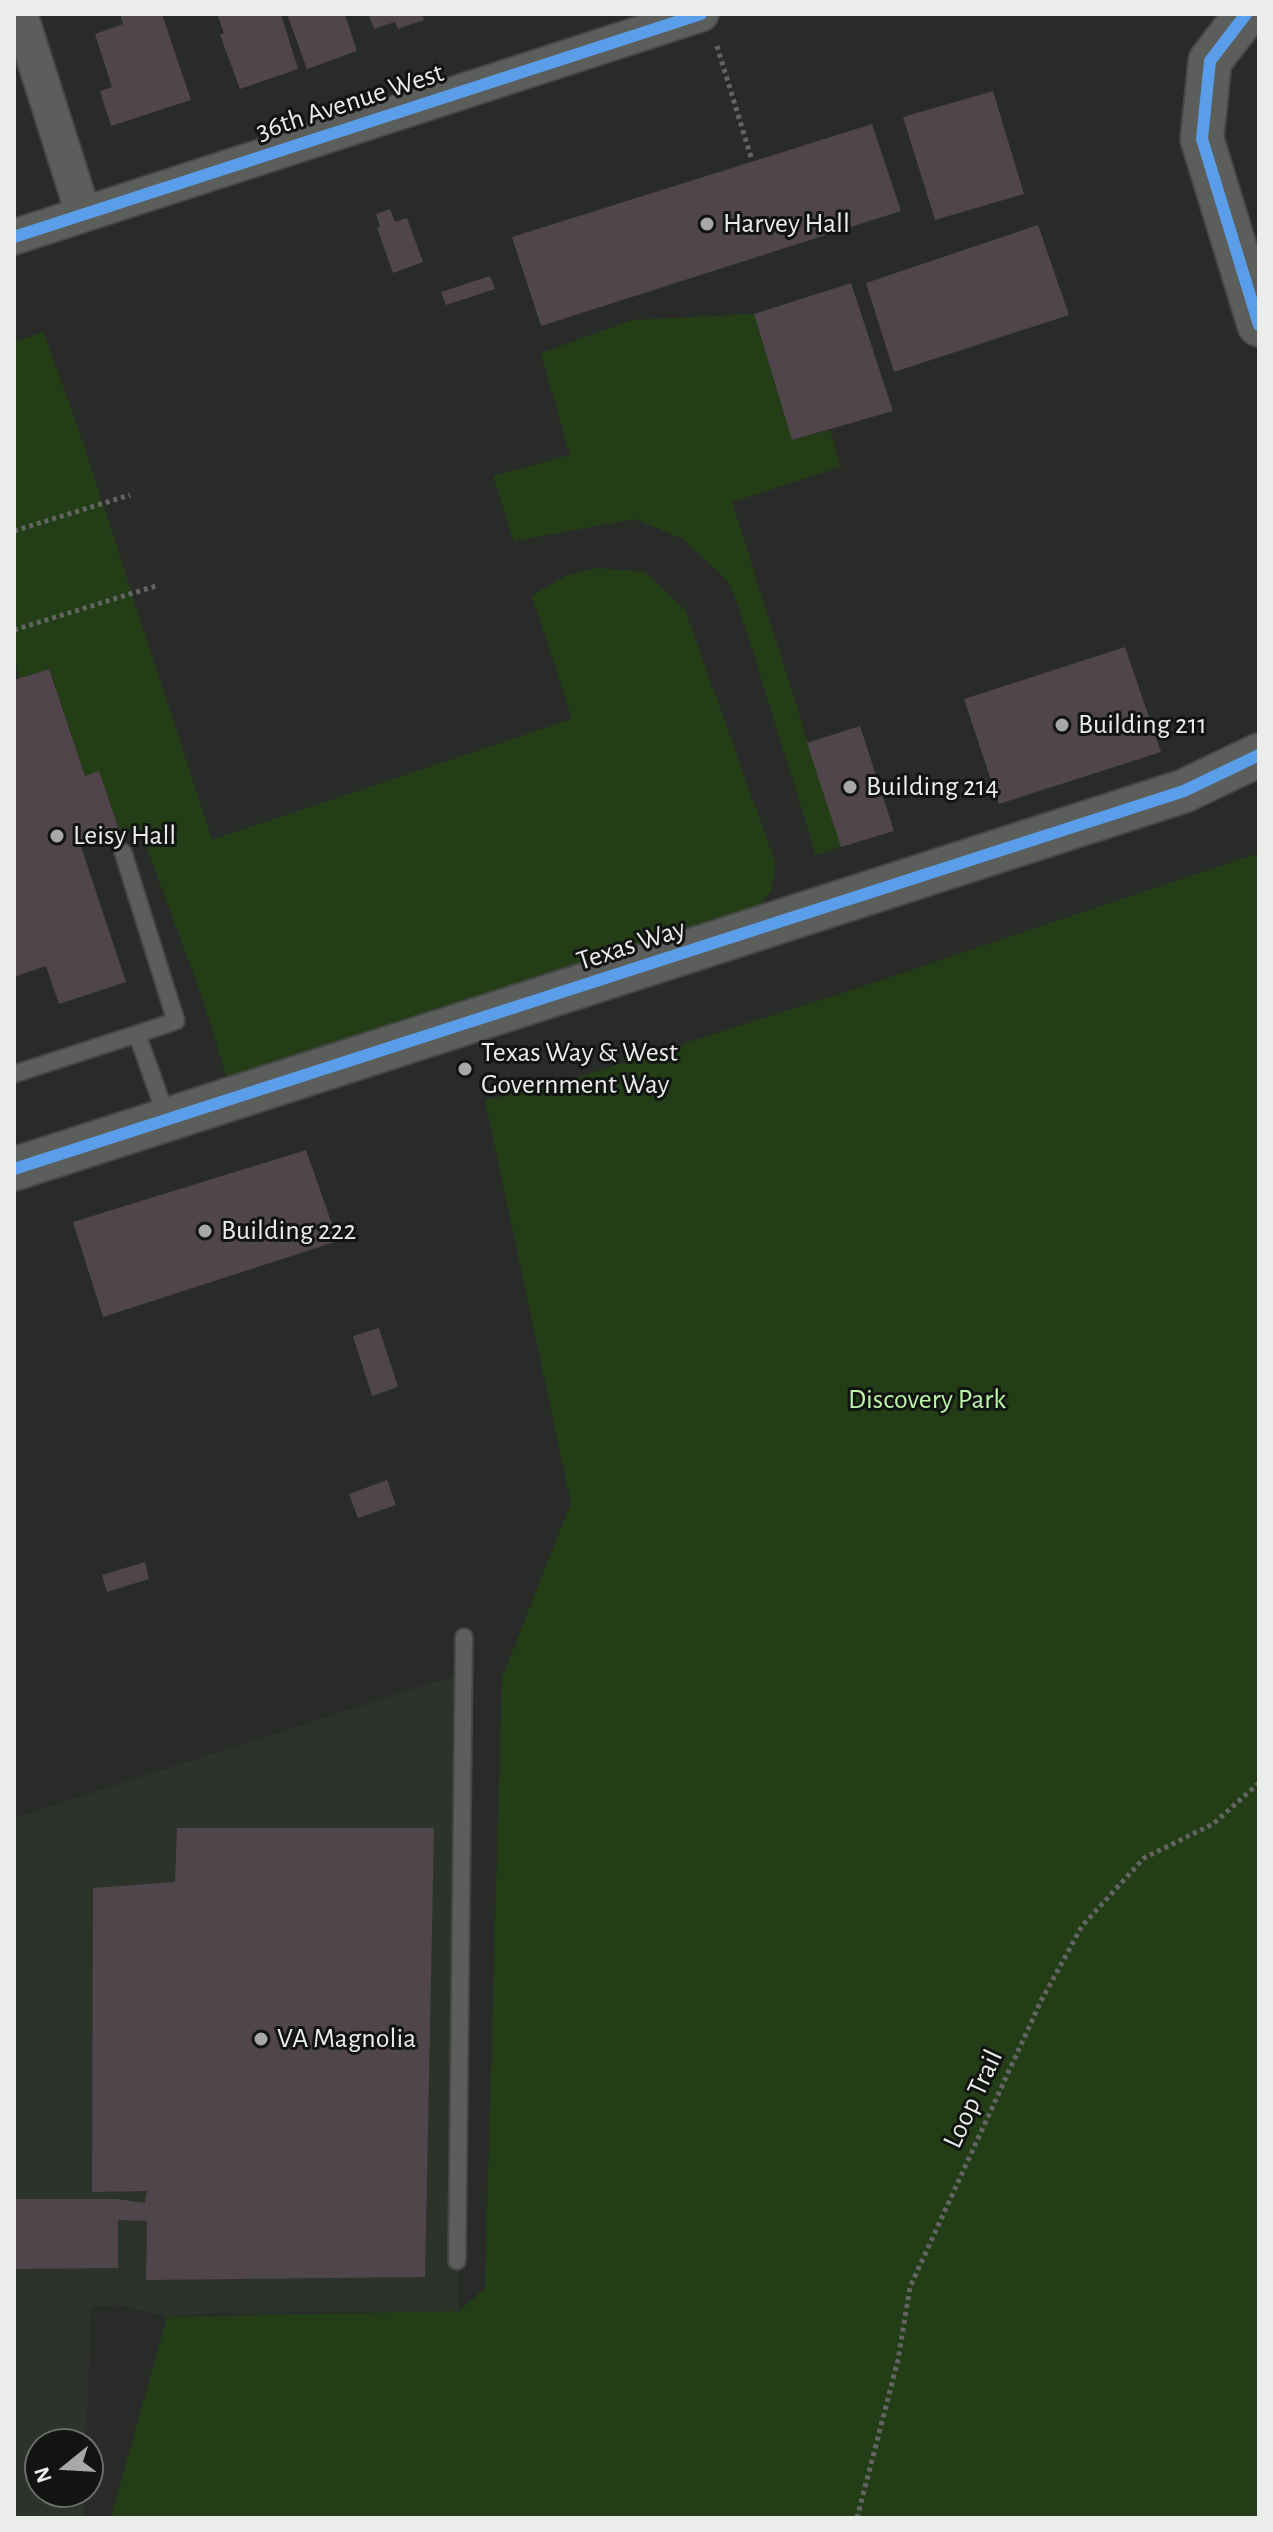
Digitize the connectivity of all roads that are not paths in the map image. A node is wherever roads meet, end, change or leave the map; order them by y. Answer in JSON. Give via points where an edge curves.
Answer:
{"nodes":[{"id":1,"x":20,"y":14,"type":"edge"},
{"id":2,"x":701,"y":14,"type":"edge"},
{"id":3,"x":1246,"y":14,"type":"edge"},
{"id":4,"x":83,"y":213,"type":"junction"},
{"id":5,"x":14,"y":237,"type":"edge"},
{"id":6,"x":1259,"y":325,"type":"edge"},
{"id":7,"x":1259,"y":755,"type":"edge"},
{"id":8,"x":123,"y":852,"type":"dead end"},
{"id":9,"x":137,"y":1034,"type":"junction"},
{"id":10,"x":14,"y":1074,"type":"edge"},
{"id":11,"x":167,"y":1120,"type":"junction"},
{"id":12,"x":14,"y":1169,"type":"edge"},
{"id":13,"x":464,"y":1637,"type":"dead end"},
{"id":14,"x":457,"y":2261,"type":"dead end"}],
"edges":[{"from":1,"to":4,"type":"street"},
{"from":2,"to":4,"type":"street","name":"36th Avenue West"},
{"from":3,"to":6,"type":"street","via":[[1210,61],[1202,139]]},
{"from":4,"to":5,"type":"street","name":"36th Avenue West"},
{"from":7,"to":11,"type":"street","name":"Texas Way","via":[[1184,791]]},
{"from":8,"to":9,"type":"lane","via":[[176,1021]]},
{"from":9,"to":10,"type":"lane"},
{"from":9,"to":11,"type":"lane"},
{"from":11,"to":12,"type":"street","name":"Texas Way"},
{"from":13,"to":14,"type":"lane"}]}
